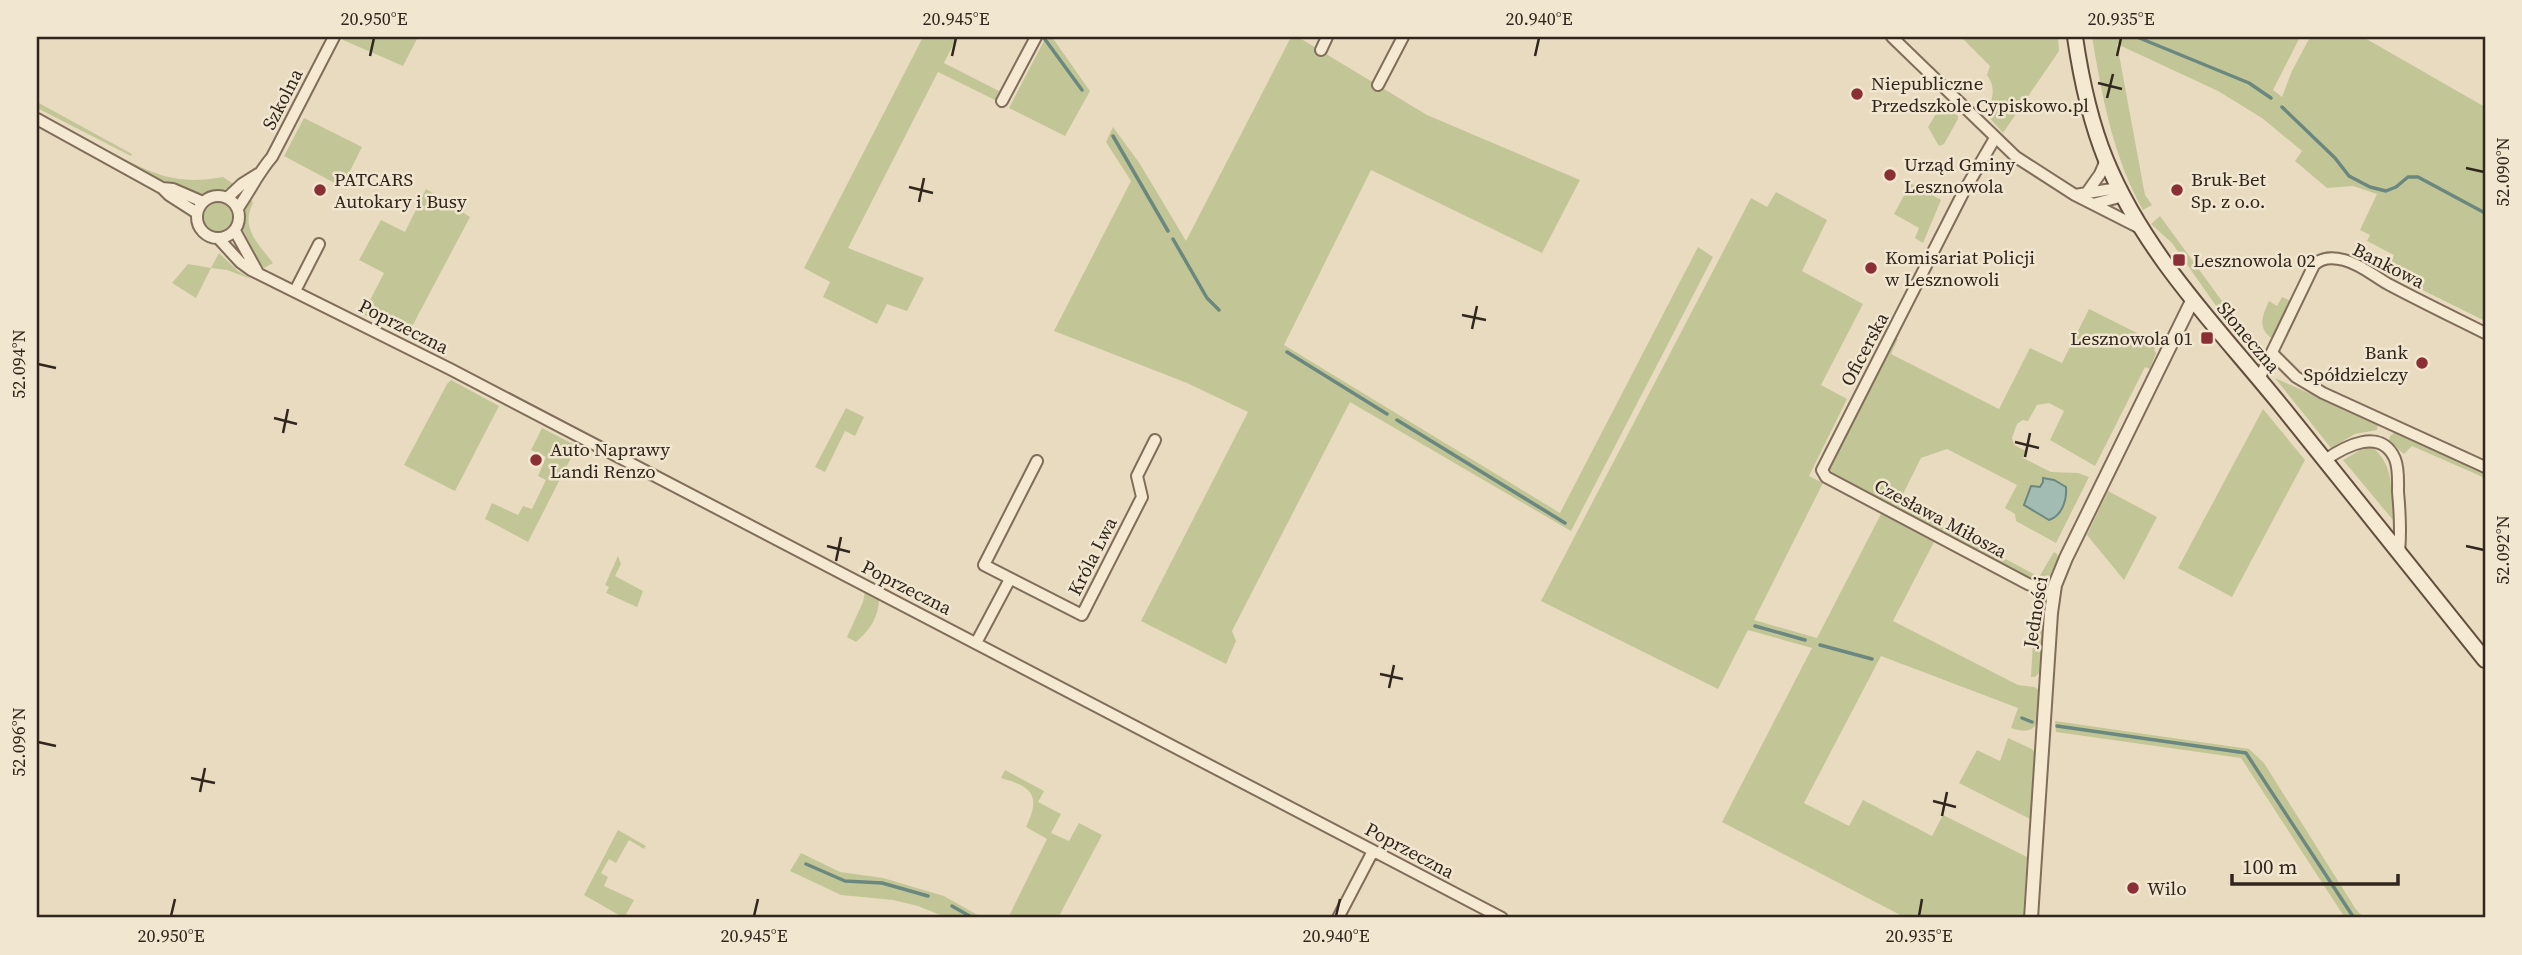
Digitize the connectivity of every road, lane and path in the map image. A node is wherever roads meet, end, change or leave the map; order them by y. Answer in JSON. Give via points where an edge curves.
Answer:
{"nodes":[{"id":1,"x":334,"y":37,"type":"edge"},
{"id":2,"x":1036,"y":37,"type":"edge"},
{"id":3,"x":1327,"y":37,"type":"edge"},
{"id":4,"x":1404,"y":37,"type":"edge"},
{"id":5,"x":1892,"y":37,"type":"edge"},
{"id":6,"x":2075,"y":37,"type":"edge"},
{"id":7,"x":1321,"y":50,"type":"dead end"},
{"id":8,"x":1378,"y":85,"type":"dead end"},
{"id":9,"x":1002,"y":101,"type":"dead end"},
{"id":10,"x":37,"y":119,"type":"edge"},
{"id":11,"x":1995,"y":138,"type":"junction"},
{"id":12,"x":2106,"y":160,"type":"junction"},
{"id":13,"x":258,"y":174,"type":"junction"},
{"id":14,"x":162,"y":188,"type":"junction"},
{"id":15,"x":2121,"y":192,"type":"junction"},
{"id":16,"x":2081,"y":195,"type":"junction"},
{"id":17,"x":227,"y":198,"type":"junction"},
{"id":18,"x":203,"y":202,"type":"junction"},
{"id":19,"x":2093,"y":204,"type":"junction"},
{"id":20,"x":237,"y":208,"type":"junction"},
{"id":21,"x":197,"y":214,"type":"junction"},
{"id":22,"x":2142,"y":229,"type":"junction"},
{"id":23,"x":234,"y":231,"type":"junction"},
{"id":24,"x":219,"y":239,"type":"junction"},
{"id":25,"x":319,"y":244,"type":"dead end"},
{"id":26,"x":257,"y":271,"type":"junction"},
{"id":27,"x":295,"y":291,"type":"junction"},
{"id":28,"x":2193,"y":299,"type":"junction"},
{"id":29,"x":2485,"y":333,"type":"edge"},
{"id":30,"x":2273,"y":355,"type":"junction"},
{"id":31,"x":2259,"y":379,"type":"junction"},
{"id":32,"x":2388,"y":424,"type":"junction"},
{"id":33,"x":1155,"y":440,"type":"dead end"},
{"id":34,"x":2380,"y":443,"type":"junction"},
{"id":35,"x":2325,"y":460,"type":"junction"},
{"id":36,"x":1037,"y":461,"type":"dead end"},
{"id":37,"x":1823,"y":466,"type":"joint"},
{"id":38,"x":2485,"y":467,"type":"edge"},
{"id":39,"x":2399,"y":552,"type":"junction"},
{"id":40,"x":1010,"y":579,"type":"junction"},
{"id":41,"x":2053,"y":594,"type":"junction"},
{"id":42,"x":976,"y":643,"type":"junction"},
{"id":43,"x":2485,"y":660,"type":"edge"},
{"id":44,"x":1373,"y":851,"type":"junction"},
{"id":45,"x":1338,"y":918,"type":"edge"},
{"id":46,"x":1502,"y":918,"type":"edge"},
{"id":47,"x":2032,"y":918,"type":"edge"}],
"edges":[{"from":1,"to":13,"type":"street","name":"Szkolna","via":[[272,157]]},
{"from":2,"to":9,"type":"street"},
{"from":3,"to":7,"type":"street"},
{"from":4,"to":8,"type":"street"},
{"from":5,"to":11,"type":"street"},
{"from":6,"to":12,"type":"main road","name":"Słoneczna","via":[[2084,91]]},
{"from":10,"to":14,"type":"street"},
{"from":11,"to":16,"type":"street","via":[[2016,157]]},
{"from":11,"to":37,"type":"street","name":"Oficerska"},
{"from":12,"to":15,"type":"main road","name":"Słoneczna"},
{"from":12,"to":16,"type":"street"},
{"from":13,"to":17,"type":"street","name":"Szkolna"},
{"from":13,"to":20,"type":"street","name":"Szkolna"},
{"from":14,"to":18,"type":"street"},
{"from":14,"to":21,"type":"street"},
{"from":15,"to":16,"type":"street","via":[[2112,189]]},
{"from":15,"to":19,"type":"street","via":[[2116,198]]},
{"from":15,"to":22,"type":"main road","name":"Słoneczna"},
{"from":16,"to":19,"type":"street"},
{"from":17,"to":18,"type":"street","via":[[215,196]]},
{"from":17,"to":20,"type":"street"},
{"from":18,"to":21,"type":"street"},
{"from":19,"to":22,"type":"street"},
{"from":20,"to":23,"type":"street","via":[[239,223]]},
{"from":21,"to":24,"type":"street","via":[[200,229]]},
{"from":22,"to":28,"type":"main road","name":"Słoneczna"},
{"from":23,"to":24,"type":"street"},
{"from":23,"to":26,"type":"street"},
{"from":24,"to":26,"type":"street","name":"Poprzeczna","via":[[240,262]]},
{"from":25,"to":27,"type":"street"},
{"from":26,"to":27,"type":"street","name":"Poprzeczna"},
{"from":27,"to":42,"type":"street","name":"Poprzeczna"},
{"from":28,"to":31,"type":"main road","name":"Słoneczna"},
{"from":28,"to":41,"type":"street","name":"Jedności","via":[[2066,558]]},
{"from":29,"to":30,"type":"street","name":"Bankowa","via":[[2357,265],[2326,258],[2314,265]]},
{"from":30,"to":31,"type":"street","name":"Bankowa"},
{"from":30,"to":32,"type":"street","via":[[2296,377]]},
{"from":31,"to":35,"type":"main road","name":"Słoneczna"},
{"from":32,"to":34,"type":"street"},
{"from":32,"to":38,"type":"street"},
{"from":33,"to":40,"type":"street","name":"Króla Lwa","via":[[1137,477],[1142,497],[1082,615]]},
{"from":34,"to":35,"type":"street","via":[[2364,440]]},
{"from":34,"to":39,"type":"street","via":[[2396,465]]},
{"from":35,"to":39,"type":"main road","name":"Słoneczna"},
{"from":36,"to":40,"type":"street","name":"Króla Lwa","via":[[984,565]]},
{"from":37,"to":41,"type":"street","name":"Czesława Miłosza","via":[[1826,477]]},
{"from":39,"to":43,"type":"main road","name":"Słoneczna"},
{"from":40,"to":42,"type":"street"},
{"from":41,"to":47,"type":"street","name":"Jedności"},
{"from":42,"to":44,"type":"street","name":"Poprzeczna"},
{"from":44,"to":45,"type":"street"},
{"from":44,"to":46,"type":"street","name":"Poprzeczna"}]}
